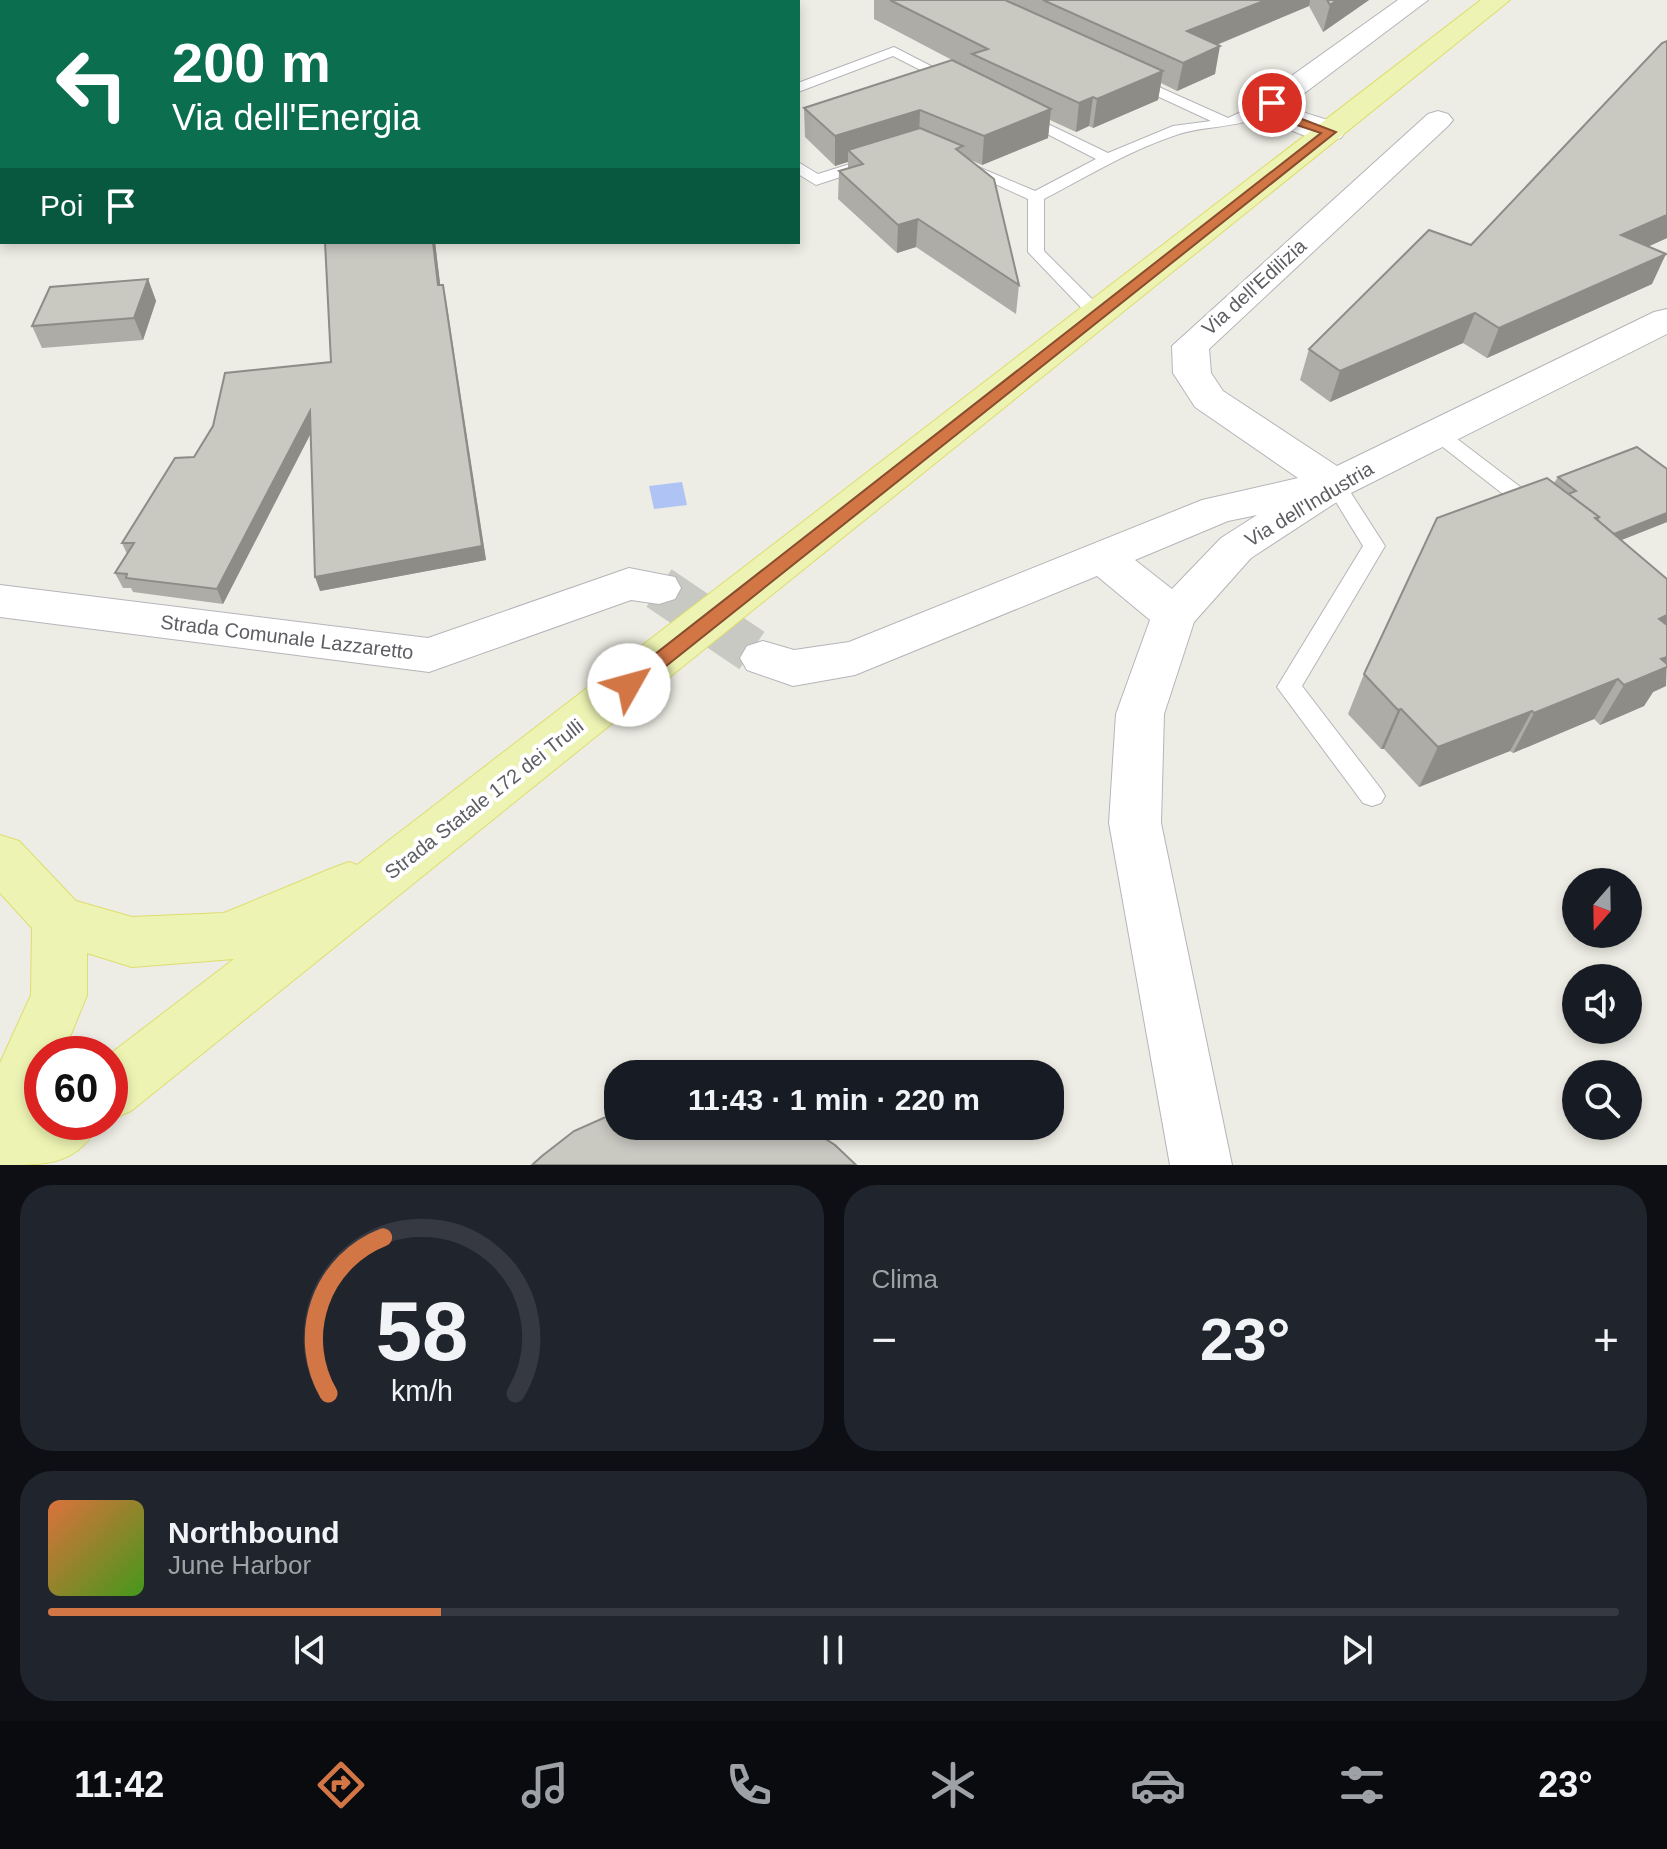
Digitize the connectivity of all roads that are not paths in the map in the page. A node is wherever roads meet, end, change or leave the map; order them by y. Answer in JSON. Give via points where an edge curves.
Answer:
{"nodes":[{"id":1,"x":1415,"y":0,"type":"edge"},
{"id":2,"x":1497,"y":0,"type":"edge"},
{"id":3,"x":1118,"y":72,"type":"edge"},
{"id":4,"x":800,"y":87,"type":"edge"},
{"id":5,"x":965,"y":87,"type":"edge"},
{"id":6,"x":1272,"y":103,"type":"junction"},
{"id":7,"x":1008,"y":109,"type":"edge"},
{"id":8,"x":1438,"y":120,"type":"dead end"},
{"id":9,"x":1229,"y":123,"type":"junction"},
{"id":10,"x":1330,"y":132,"type":"junction"},
{"id":11,"x":1108,"y":159,"type":"junction"},
{"id":12,"x":949,"y":160,"type":"edge"},
{"id":13,"x":876,"y":161,"type":"edge"},
{"id":14,"x":800,"y":168,"type":"edge"},
{"id":15,"x":1036,"y":197,"type":"junction"},
{"id":16,"x":1098,"y":315,"type":"junction"},
{"id":17,"x":1667,"y":320,"type":"edge"},
{"id":18,"x":1437,"y":433,"type":"junction"},
{"id":19,"x":1335,"y":484,"type":"junction"},
{"id":20,"x":1546,"y":517,"type":"edge"},
{"id":21,"x":1102,"y":557,"type":"junction"},
{"id":22,"x":659,"y":588,"type":"tunnel mouth"},
{"id":23,"x":0,"y":601,"type":"edge"},
{"id":24,"x":1174,"y":615,"type":"junction"},
{"id":25,"x":763,"y":658,"type":"tunnel mouth"},
{"id":26,"x":1372,"y":796,"type":"dead end"},
{"id":27,"x":0,"y":857,"type":"edge"},
{"id":28,"x":406,"y":860,"type":"junction"},
{"id":29,"x":59,"y":920,"type":"junction"},
{"id":30,"x":173,"y":1042,"type":"junction"},
{"id":31,"x":128,"y":1077,"type":"edge"},
{"id":32,"x":128,"y":1083,"type":"edge"},
{"id":33,"x":0,"y":1115,"type":"edge"},
{"id":34,"x":47,"y":1140,"type":"edge"},
{"id":35,"x":65,"y":1140,"type":"edge"},
{"id":36,"x":14,"y":1165,"type":"edge"},
{"id":37,"x":37,"y":1165,"type":"edge"},
{"id":38,"x":1201,"y":1165,"type":"edge"}],
"edges":[{"from":1,"to":6,"type":"street"},
{"from":2,"to":10,"type":"main road","name":"Strada Statale 172 dei Trulli"},
{"from":3,"to":9,"type":"lane"},
{"from":4,"to":5,"type":"lane","via":[[894,51]]},
{"from":6,"to":9,"type":"lane"},
{"from":6,"to":10,"type":"street","via":[[1289,119]]},
{"from":7,"to":11,"type":"lane"},
{"from":8,"to":19,"type":"street","name":"Via dell'Edilizia","via":[[1190,346],[1192,373],[1209,399]]},
{"from":9,"to":11,"type":"lane","via":[[1178,129]]},
{"from":10,"to":16,"type":"main road","name":"Strada Statale 172 dei Trulli"},
{"from":11,"to":15,"type":"lane"},
{"from":12,"to":15,"type":"lane"},
{"from":13,"to":14,"type":"lane","via":[[816,180]]},
{"from":15,"to":16,"type":"lane","via":[[1036,252]]},
{"from":16,"to":28,"type":"main road","name":"Strada Statale 172 dei Trulli"},
{"from":17,"to":18,"type":"street","name":"Via dell'Industria"},
{"from":18,"to":19,"type":"street","name":"Via dell'Industria"},
{"from":18,"to":20,"type":"lane"},
{"from":19,"to":21,"type":"street","via":[[1217,510]]},
{"from":19,"to":24,"type":"street","name":"Via dell'Industria","via":[[1236,548]]},
{"from":19,"to":26,"type":"lane","via":[[1374,546],[1289,687]]},
{"from":21,"to":24,"type":"street"},
{"from":21,"to":25,"type":"street","via":[[855,658],[793,668]]},
{"from":22,"to":23,"type":"street","name":"Strada Comunale Lazzaretto","via":[[629,584],[429,655]]},
{"from":24,"to":38,"type":"street","name":"Via dell'Industria","via":[[1140,714],[1135,823]]},
{"from":27,"to":29,"type":"main road"},
{"from":28,"to":29,"type":"main road","via":[[227,937],[132,942]]},
{"from":28,"to":30,"type":"main road","name":"Strada Statale 172 dei Trulli"},
{"from":29,"to":33,"type":"main road","via":[[59,995],[13,1102]]},
{"from":30,"to":31,"type":"main road","name":"Strada Statale 172 dei Trulli"},
{"from":30,"to":32,"type":"main road"},
{"from":34,"to":36,"type":"main road"},
{"from":35,"to":37,"type":"main road"}]}
